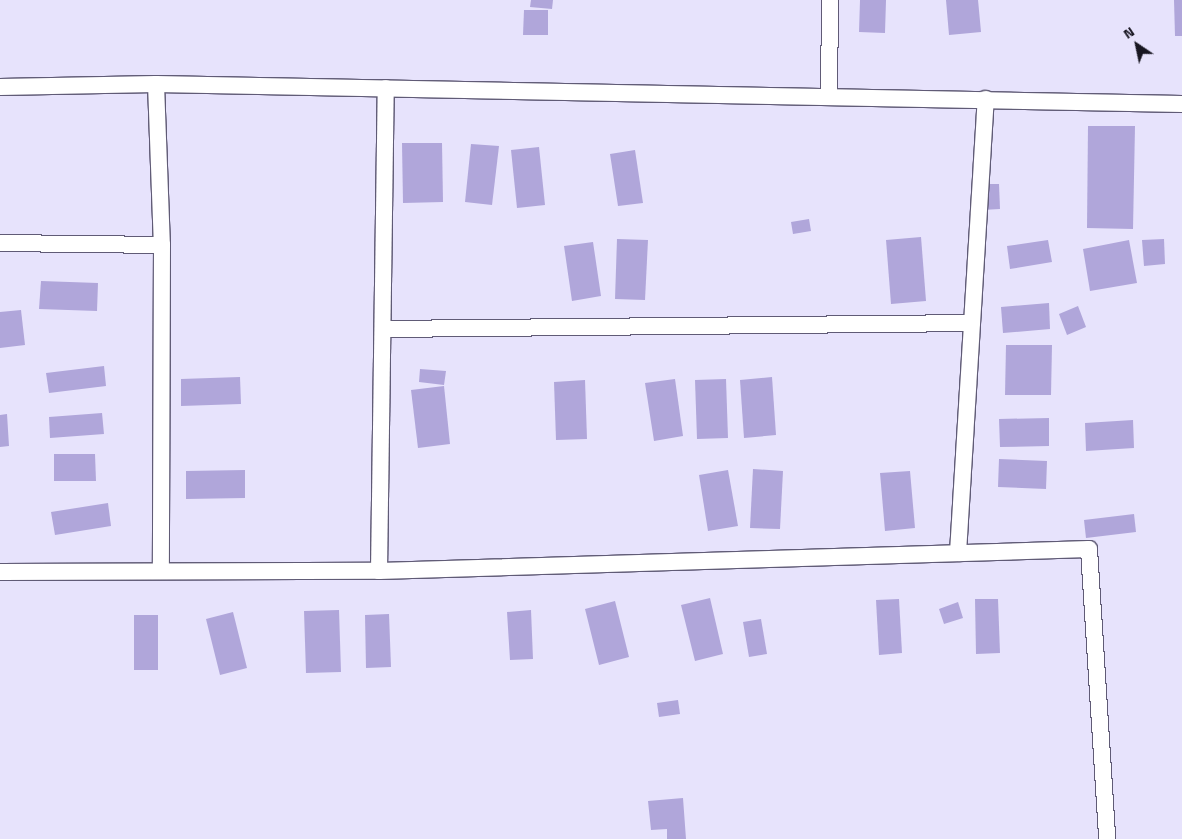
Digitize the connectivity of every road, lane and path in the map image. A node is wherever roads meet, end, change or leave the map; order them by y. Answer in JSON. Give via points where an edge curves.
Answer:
{"nodes":[{"id":1,"x":830,"y":0,"type":"edge"},
{"id":2,"x":156,"y":84,"type":"junction"},
{"id":3,"x":0,"y":87,"type":"edge"},
{"id":4,"x":386,"y":88,"type":"junction"},
{"id":5,"x":829,"y":96,"type":"junction"},
{"id":6,"x":986,"y":99,"type":"junction"},
{"id":7,"x":1182,"y":104,"type":"edge"},
{"id":8,"x":0,"y":243,"type":"edge"},
{"id":9,"x":162,"y":245,"type":"junction"},
{"id":10,"x":972,"y":323,"type":"junction"},
{"id":11,"x":383,"y":329,"type":"junction"},
{"id":12,"x":958,"y":553,"type":"junction"},
{"id":13,"x":161,"y":570,"type":"junction"},
{"id":14,"x":379,"y":571,"type":"junction"},
{"id":15,"x":0,"y":572,"type":"edge"},
{"id":16,"x":1107,"y":839,"type":"edge"}],
"edges":[{"from":1,"to":5,"type":"street"},
{"from":2,"to":3,"type":"street"},
{"from":2,"to":4,"type":"street"},
{"from":2,"to":9,"type":"street"},
{"from":4,"to":5,"type":"street"},
{"from":4,"to":11,"type":"street"},
{"from":5,"to":6,"type":"street"},
{"from":6,"to":7,"type":"street"},
{"from":6,"to":10,"type":"street"},
{"from":8,"to":9,"type":"street"},
{"from":9,"to":13,"type":"street"},
{"from":10,"to":11,"type":"street"},
{"from":10,"to":12,"type":"street"},
{"from":11,"to":14,"type":"street"},
{"from":12,"to":14,"type":"street"},
{"from":12,"to":16,"type":"street","via":[[1089,549]]},
{"from":13,"to":14,"type":"street"},
{"from":13,"to":15,"type":"street"}]}
